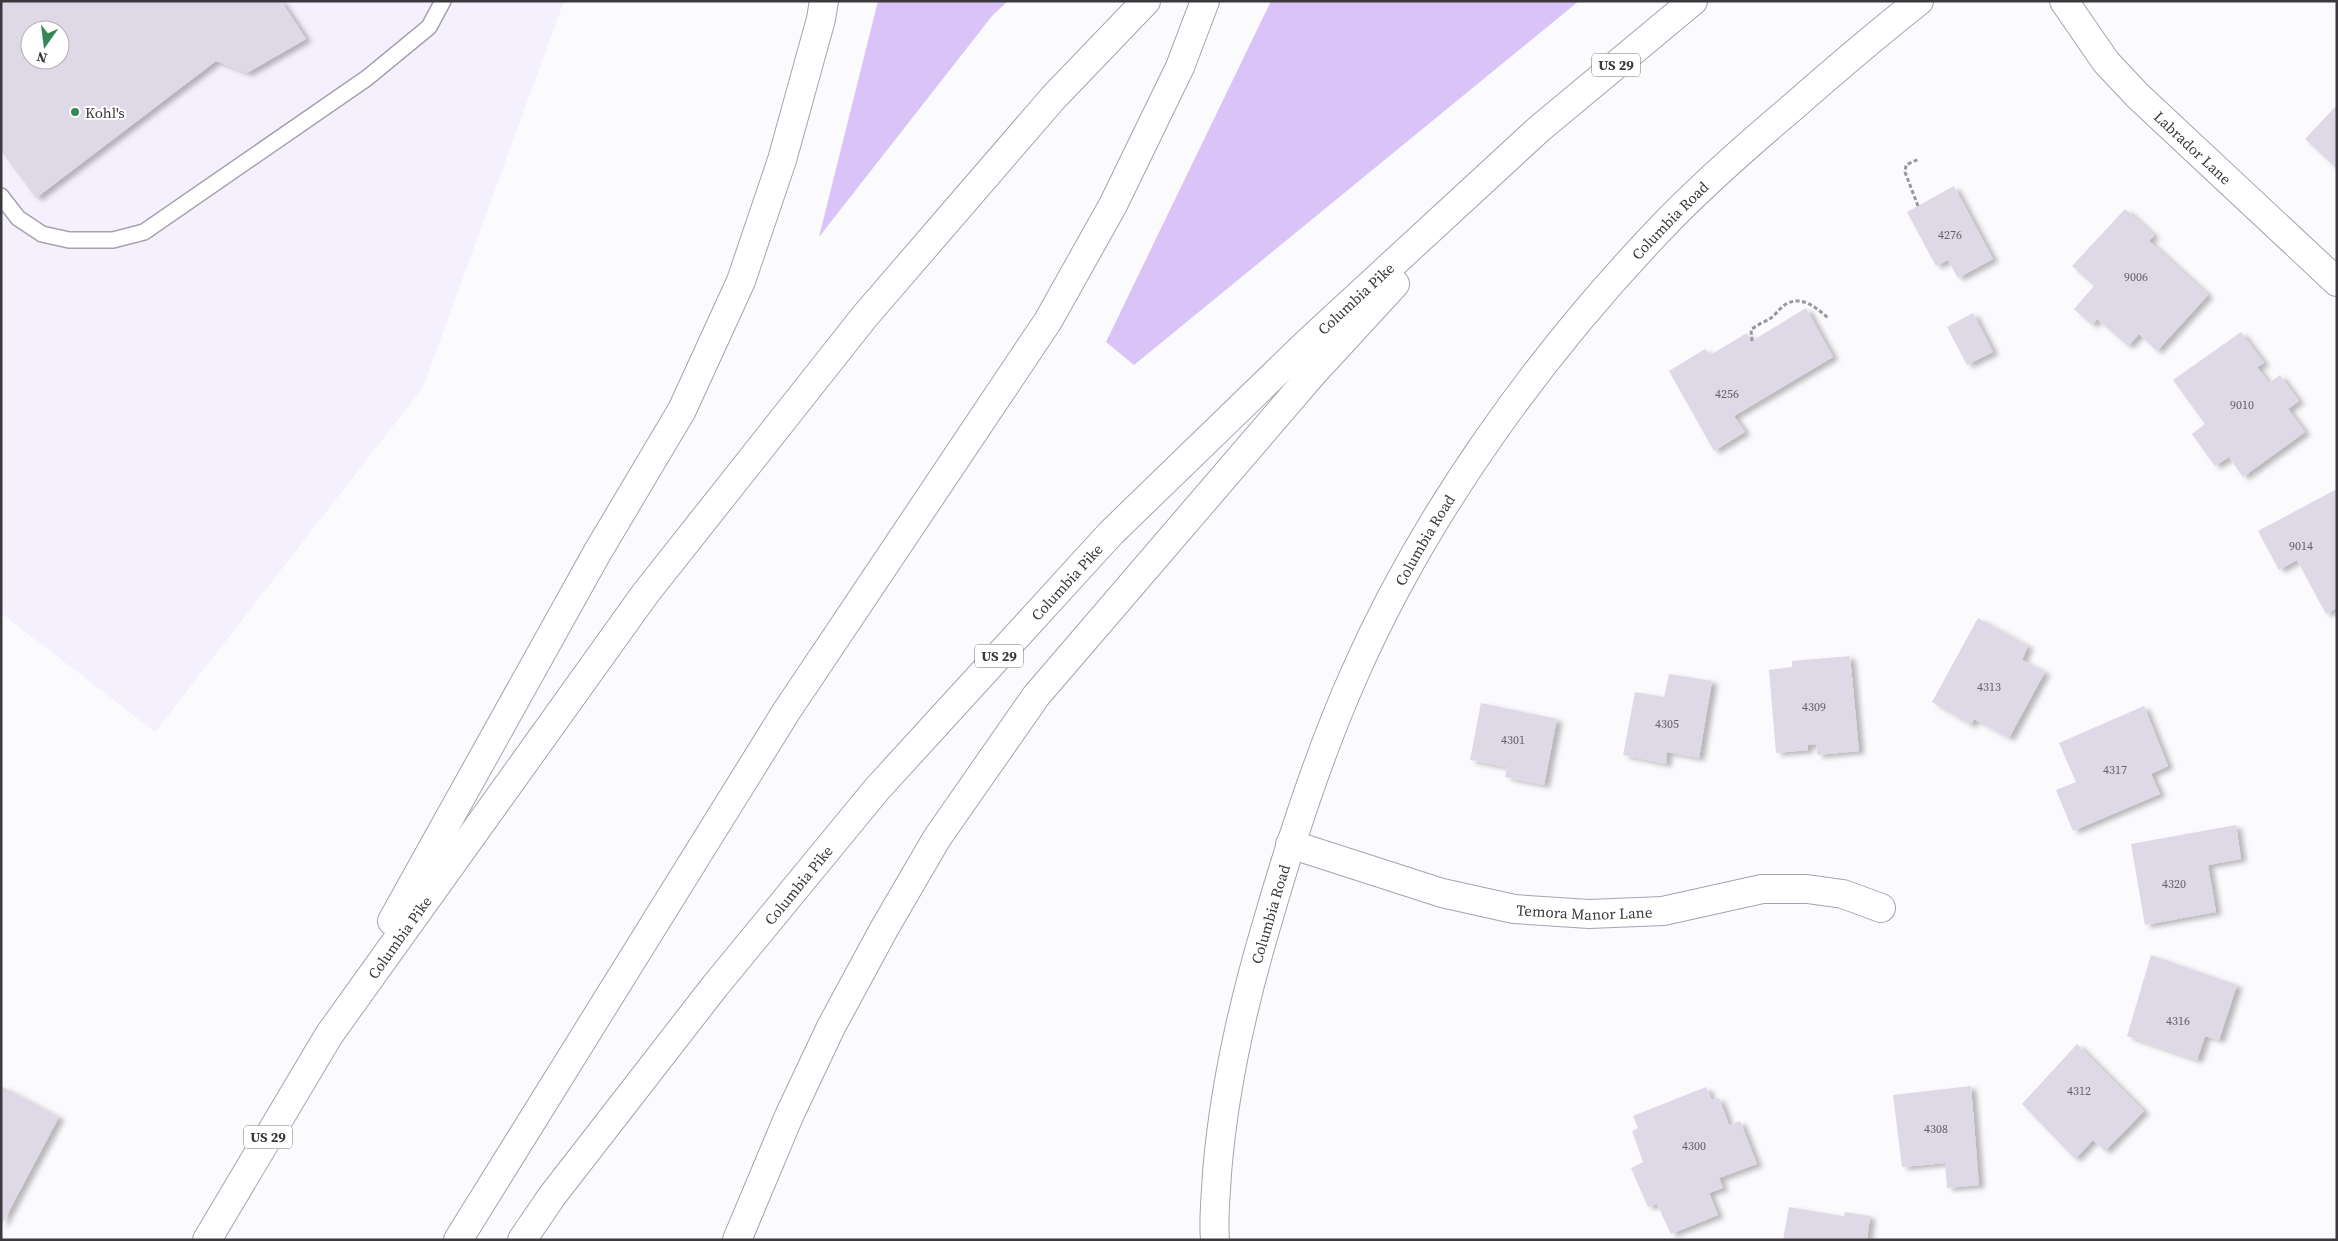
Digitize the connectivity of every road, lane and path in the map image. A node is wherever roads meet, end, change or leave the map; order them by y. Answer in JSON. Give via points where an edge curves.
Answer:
{"nodes":[{"id":1,"x":443,"y":1,"type":"edge"},
{"id":2,"x":824,"y":1,"type":"edge"},
{"id":3,"x":1146,"y":1,"type":"edge"},
{"id":4,"x":1205,"y":1,"type":"edge"},
{"id":5,"x":1693,"y":1,"type":"edge"},
{"id":6,"x":1919,"y":1,"type":"edge"},
{"id":7,"x":2064,"y":1,"type":"edge"},
{"id":8,"x":1539,"y":129,"type":"junction"},
{"id":9,"x":1919,"y":159,"type":"dead end"},
{"id":10,"x":1,"y":196,"type":"edge"},
{"id":11,"x":1918,"y":206,"type":"dead end"},
{"id":12,"x":2337,"y":282,"type":"edge"},
{"id":13,"x":1828,"y":318,"type":"dead end"},
{"id":14,"x":1752,"y":341,"type":"dead end"},
{"id":15,"x":1290,"y":844,"type":"junction"},
{"id":16,"x":1882,"y":908,"type":"dead end"},
{"id":17,"x":329,"y":1035,"type":"junction"},
{"id":18,"x":207,"y":1240,"type":"edge"},
{"id":19,"x":458,"y":1240,"type":"edge"},
{"id":20,"x":522,"y":1240,"type":"edge"},
{"id":21,"x":737,"y":1240,"type":"edge"},
{"id":22,"x":1214,"y":1240,"type":"edge"}],
"edges":[{"from":1,"to":10,"type":"lane","via":[[429,27],[367,78],[144,232],[113,240],[69,240],[42,234],[18,218]]},
{"from":2,"to":17,"type":"main road","via":[[782,160],[741,281],[682,410],[596,553]]},
{"from":3,"to":17,"type":"main road","name":"Columbia Pike","number":"US 29","via":[[1053,98],[864,316],[657,578]]},
{"from":4,"to":19,"type":"main road","via":[[1180,67],[1113,205],[1048,320],[786,712]]},
{"from":5,"to":8,"type":"main road","name":"Columbia Pike","number":"US 29"},
{"from":6,"to":15,"type":"main road","name":"Columbia Road","via":[[1754,140],[1664,225],[1583,315],[1514,403],[1454,491],[1376,631],[1322,751]]},
{"from":7,"to":12,"type":"main road","name":"Labrador Lane","via":[[2106,62],[2138,96]]},
{"from":8,"to":20,"type":"main road","name":"Columbia Pike","number":"US 29","via":[[1308,342],[1111,534],[877,789],[753,940],[552,1196]]},
{"from":8,"to":21,"type":"main road","via":[[1314,372],[1036,696],[937,838],[884,929],[831,1027]]},
{"from":9,"to":11,"type":"path","via":[[1906,165],[1905,172]]},
{"from":13,"to":14,"type":"path","via":[[1812,305],[1795,301],[1753,328]]},
{"from":15,"to":16,"type":"main road","name":"Temora Manor Lane","via":[[1442,892],[1514,909],[1590,914],[1663,911],[1762,889],[1844,894]]},
{"from":15,"to":22,"type":"main road","name":"Columbia Road","via":[[1254,965],[1235,1044],[1220,1132]]},
{"from":17,"to":18,"type":"main road","name":"Columbia Pike","number":"US 29"}]}
